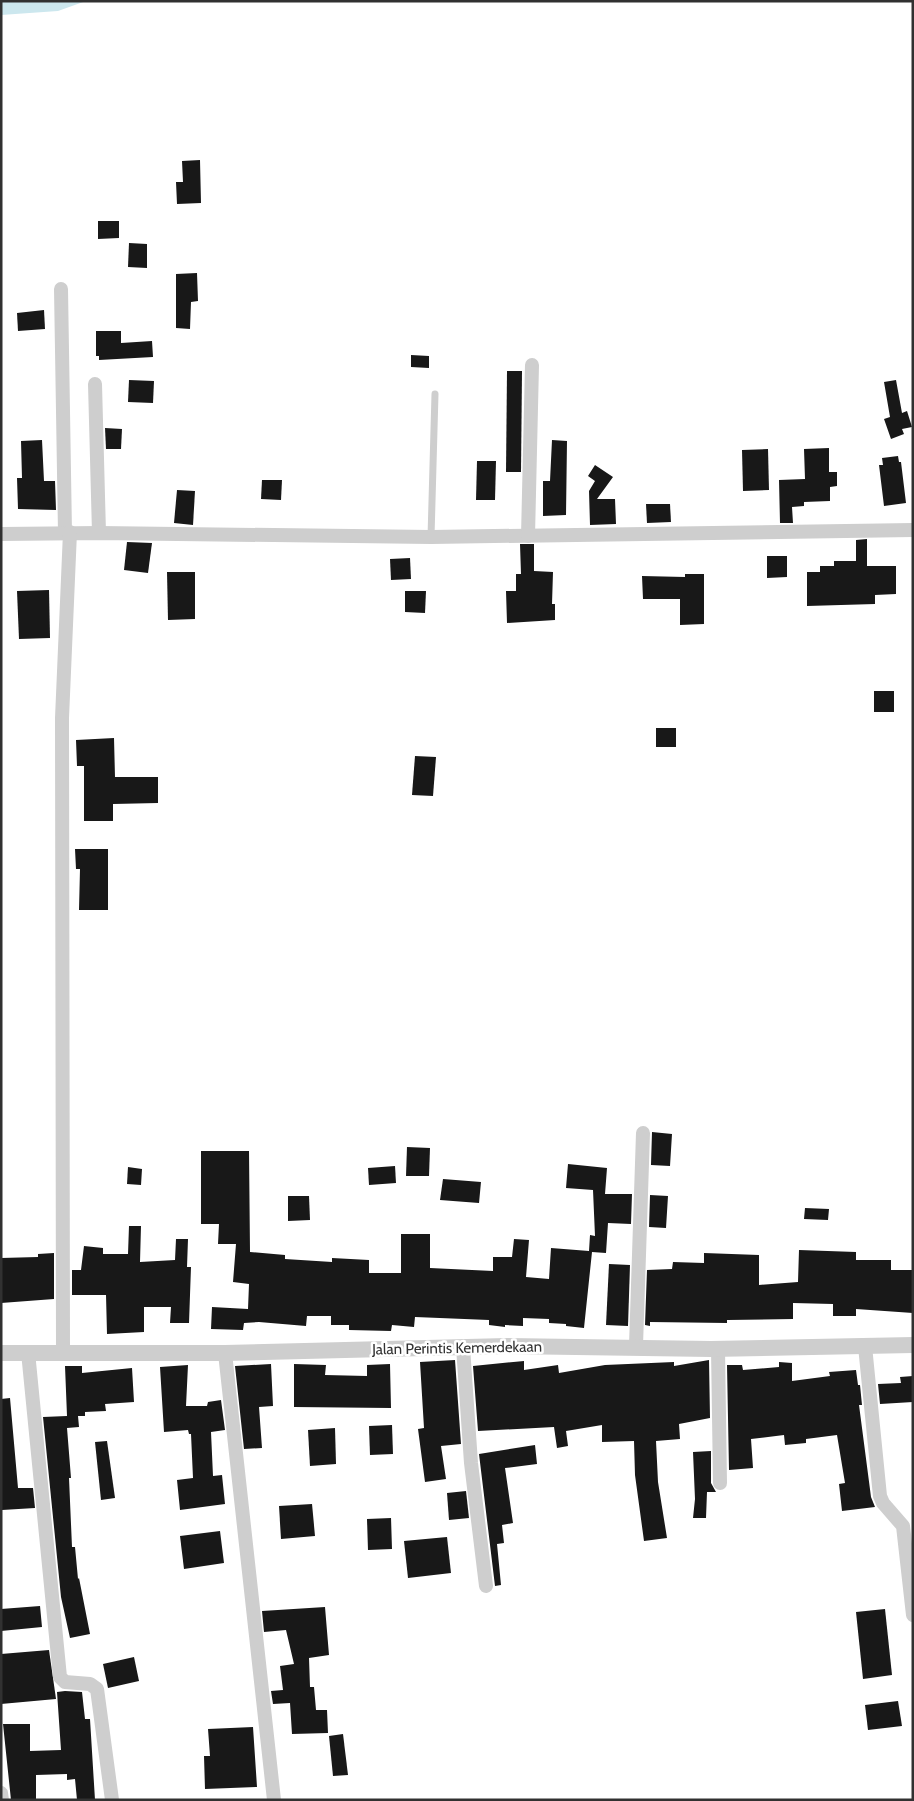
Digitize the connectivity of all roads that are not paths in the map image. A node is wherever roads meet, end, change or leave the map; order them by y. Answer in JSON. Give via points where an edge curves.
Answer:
{"nodes":[{"id":1,"x":61,"y":289,"type":"dead end"},
{"id":2,"x":532,"y":365,"type":"dead end"},
{"id":3,"x":95,"y":384,"type":"dead end"},
{"id":4,"x":435,"y":394,"type":"dead end"},
{"id":5,"x":913,"y":530,"type":"edge"},
{"id":6,"x":98,"y":532,"type":"junction"},
{"id":7,"x":68,"y":533,"type":"junction"},
{"id":8,"x":1,"y":534,"type":"edge"},
{"id":9,"x":528,"y":536,"type":"junction"},
{"id":10,"x":431,"y":538,"type":"junction"},
{"id":11,"x":643,"y":1132,"type":"dead end"},
{"id":12,"x":913,"y":1345,"type":"edge"},
{"id":13,"x":636,"y":1346,"type":"junction"},
{"id":14,"x":865,"y":1346,"type":"junction"},
{"id":15,"x":463,"y":1347,"type":"junction"},
{"id":16,"x":718,"y":1348,"type":"junction"},
{"id":17,"x":28,"y":1352,"type":"junction"},
{"id":18,"x":63,"y":1352,"type":"junction"},
{"id":19,"x":1,"y":1353,"type":"edge"},
{"id":20,"x":225,"y":1354,"type":"junction"},
{"id":21,"x":720,"y":1483,"type":"dead end"},
{"id":22,"x":486,"y":1586,"type":"dead end"},
{"id":23,"x":913,"y":1615,"type":"edge"},
{"id":24,"x":1,"y":1793,"type":"edge"},
{"id":25,"x":2,"y":1800,"type":"edge"},
{"id":26,"x":112,"y":1800,"type":"edge"},
{"id":27,"x":274,"y":1800,"type":"edge"}],
"edges":[{"from":1,"to":7,"type":"street"},
{"from":2,"to":9,"type":"street"},
{"from":3,"to":6,"type":"street"},
{"from":4,"to":10,"type":"lane"},
{"from":5,"to":9,"type":"street"},
{"from":6,"to":7,"type":"street"},
{"from":6,"to":10,"type":"street"},
{"from":7,"to":8,"type":"street"},
{"from":7,"to":18,"type":"street","via":[[62,718]]},
{"from":9,"to":10,"type":"street"},
{"from":11,"to":13,"type":"street"},
{"from":12,"to":14,"type":"street","name":"Jalan Perintis Kemerdekaan"},
{"from":13,"to":15,"type":"street","name":"Jalan Perintis Kemerdekaan"},
{"from":13,"to":16,"type":"street","name":"Jalan Perintis Kemerdekaan"},
{"from":14,"to":16,"type":"street","name":"Jalan Perintis Kemerdekaan"},
{"from":14,"to":23,"type":"street","via":[[880,1496],[903,1526]]},
{"from":15,"to":20,"type":"street","name":"Jalan Perintis Kemerdekaan"},
{"from":15,"to":22,"type":"street","via":[[471,1463]]},
{"from":16,"to":21,"type":"street"},
{"from":17,"to":18,"type":"street","name":"Jalan Perintis Kemerdekaan"},
{"from":17,"to":19,"type":"street","name":"Jalan Perintis Kemerdekaan"},
{"from":17,"to":26,"type":"street","via":[[60,1677],[65,1682],[90,1684],[97,1689]]},
{"from":18,"to":20,"type":"street","name":"Jalan Perintis Kemerdekaan"},
{"from":20,"to":27,"type":"street"},
{"from":24,"to":25,"type":"street"}]}
